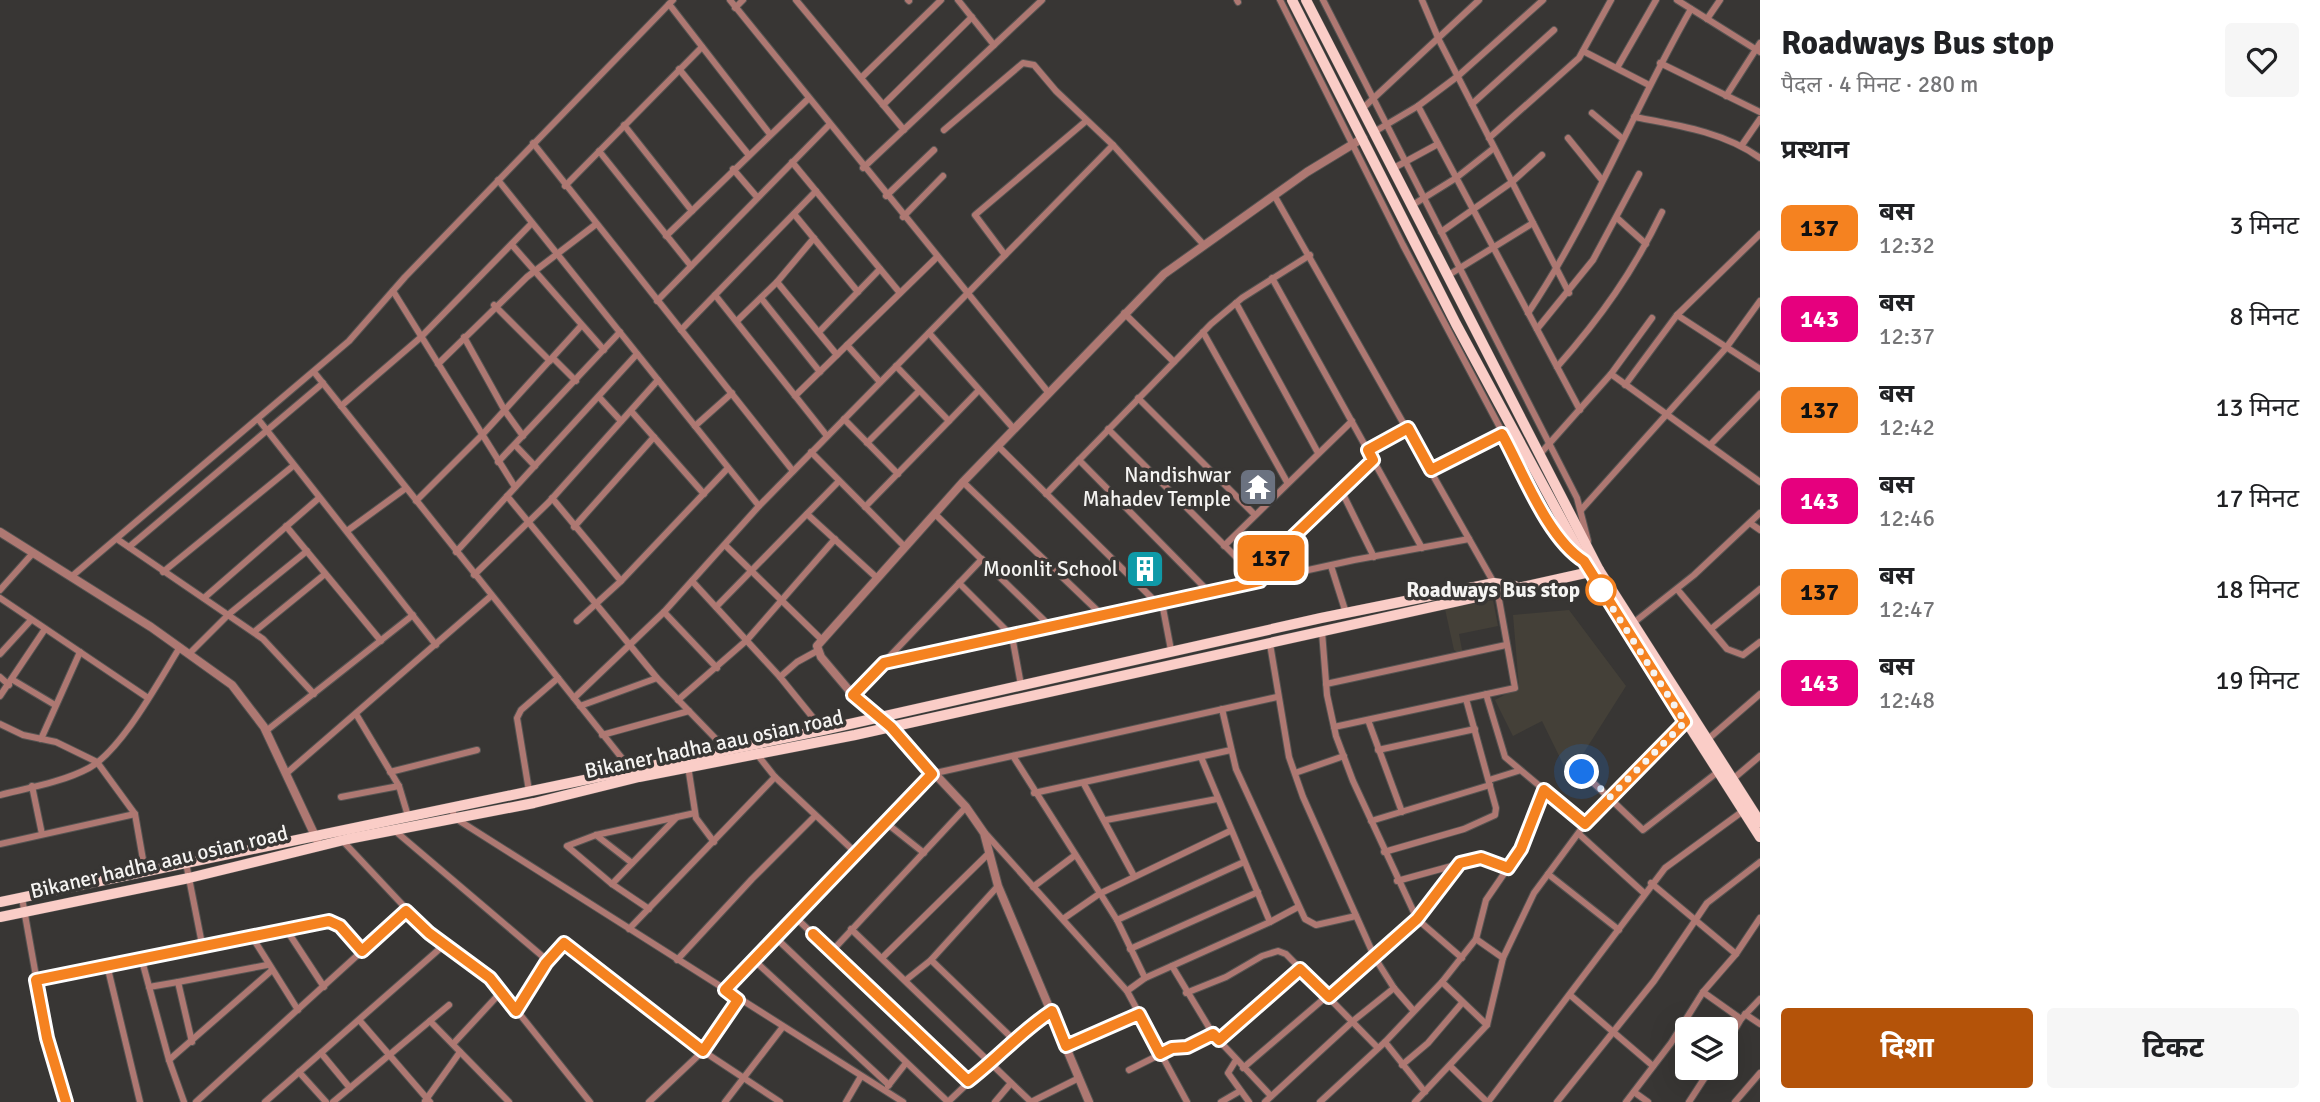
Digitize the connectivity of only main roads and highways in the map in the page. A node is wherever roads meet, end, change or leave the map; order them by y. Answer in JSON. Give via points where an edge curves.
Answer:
{"nodes":[{"id":1,"x":1292,"y":0,"type":"edge"},
{"id":2,"x":1306,"y":0,"type":"edge"},
{"id":3,"x":1595,"y":571,"type":"junction"},
{"id":4,"x":1496,"y":589,"type":"junction"},
{"id":5,"x":634,"y":773,"type":"junction"},
{"id":6,"x":1760,"y":822,"type":"edge"},
{"id":7,"x":339,"y":836,"type":"junction"},
{"id":8,"x":1760,"y":837,"type":"edge"},
{"id":9,"x":318,"y":840,"type":"junction"},
{"id":10,"x":248,"y":849,"type":"junction"},
{"id":11,"x":252,"y":863,"type":"junction"},
{"id":12,"x":0,"y":902,"type":"edge"},
{"id":13,"x":0,"y":917,"type":"edge"}],
"edges":[{"from":1,"to":3,"type":"main road","via":[[1456,324],[1584,561]]},
{"from":2,"to":3,"type":"main road"},
{"from":3,"to":4,"type":"main road","name":"Bikaner hadha aau osian road"},
{"from":3,"to":6,"type":"main road"},
{"from":3,"to":8,"type":"main road"},
{"from":4,"to":5,"type":"main road","name":"Bikaner hadha aau osian road","via":[[1346,613],[1171,650]]},
{"from":4,"to":5,"type":"main road","name":"Bikaner hadha aau osian road","via":[[891,727]]},
{"from":5,"to":7,"type":"main road","name":"Bikaner hadha aau osian road","via":[[408,816]]},
{"from":5,"to":7,"type":"main road","name":"Bikaner hadha aau osian road","via":[[455,818]]},
{"from":7,"to":9,"type":"main road","name":"Bikaner hadha aau osian road"},
{"from":9,"to":10,"type":"main road","name":"Bikaner hadha aau osian road"},
{"from":9,"to":11,"type":"main road","name":"Bikaner hadha aau osian road"},
{"from":10,"to":11,"type":"main road"},
{"from":10,"to":12,"type":"main road","name":"Bikaner hadha aau osian road"},
{"from":11,"to":13,"type":"main road","name":"Bikaner hadha aau osian road"}]}
